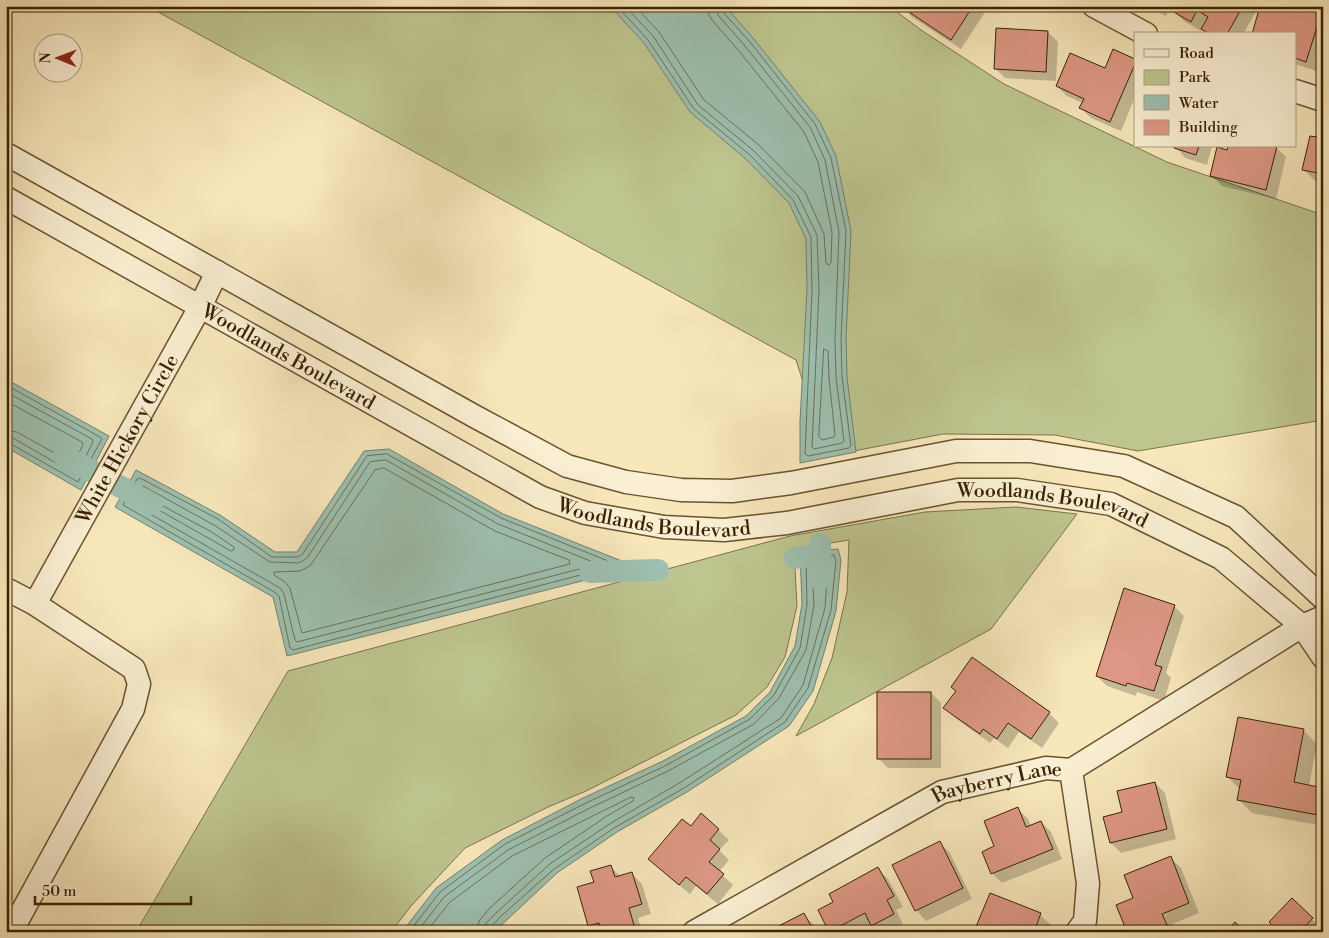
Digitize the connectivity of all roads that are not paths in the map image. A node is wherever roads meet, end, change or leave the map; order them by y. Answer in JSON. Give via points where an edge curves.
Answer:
{"nodes":[{"id":1,"x":1094,"y":6,"type":"edge"},
{"id":2,"x":1142,"y":32,"type":"edge"},
{"id":3,"x":1296,"y":91,"type":"edge"},
{"id":4,"x":1323,"y":100,"type":"edge"},
{"id":5,"x":6,"y":154,"type":"edge"},
{"id":6,"x":6,"y":198,"type":"edge"},
{"id":7,"x":217,"y":272,"type":"junction"},
{"id":8,"x":200,"y":307,"type":"junction"},
{"id":9,"x":6,"y":589,"type":"edge"},
{"id":10,"x":1323,"y":598,"type":"edge"},
{"id":11,"x":34,"y":604,"type":"junction"},
{"id":12,"x":1323,"y":617,"type":"edge"},
{"id":13,"x":1302,"y":626,"type":"junction"},
{"id":14,"x":1323,"y":657,"type":"edge"},
{"id":15,"x":1071,"y":770,"type":"junction"},
{"id":16,"x":11,"y":932,"type":"edge"},
{"id":17,"x":694,"y":932,"type":"edge"},
{"id":18,"x":1077,"y":932,"type":"edge"}],
"edges":[{"from":1,"to":2,"type":"street"},
{"from":3,"to":4,"type":"street"},
{"from":5,"to":7,"type":"street","name":"Woodlands Boulevard"},
{"from":6,"to":8,"type":"street","name":"Woodlands Boulevard"},
{"from":7,"to":8,"type":"street","name":"White Hickory Circle"},
{"from":7,"to":10,"type":"street","name":"Woodlands Boulevard","via":[[567,466],[626,482],[681,490],[732,491],[956,451],[1030,451],[1124,466],[1236,517]]},
{"from":8,"to":11,"type":"street","name":"White Hickory Circle"},
{"from":8,"to":13,"type":"street","name":"Woodlands Boulevard","via":[[540,496],[585,513],[664,526],[724,530],[786,523],[958,490],[1017,490],[1111,504],[1221,558]]},
{"from":9,"to":11,"type":"street"},
{"from":11,"to":16,"type":"street","via":[[134,669],[139,684],[133,709]]},
{"from":12,"to":13,"type":"street","name":"Bayberry Lane"},
{"from":13,"to":14,"type":"street","name":"Woodlands Boulevard"},
{"from":13,"to":15,"type":"street","name":"Bayberry Lane"},
{"from":15,"to":17,"type":"street","name":"Bayberry Lane","via":[[1046,768],[942,792]]},
{"from":15,"to":18,"type":"street","via":[[1088,883],[1085,921]]}]}
